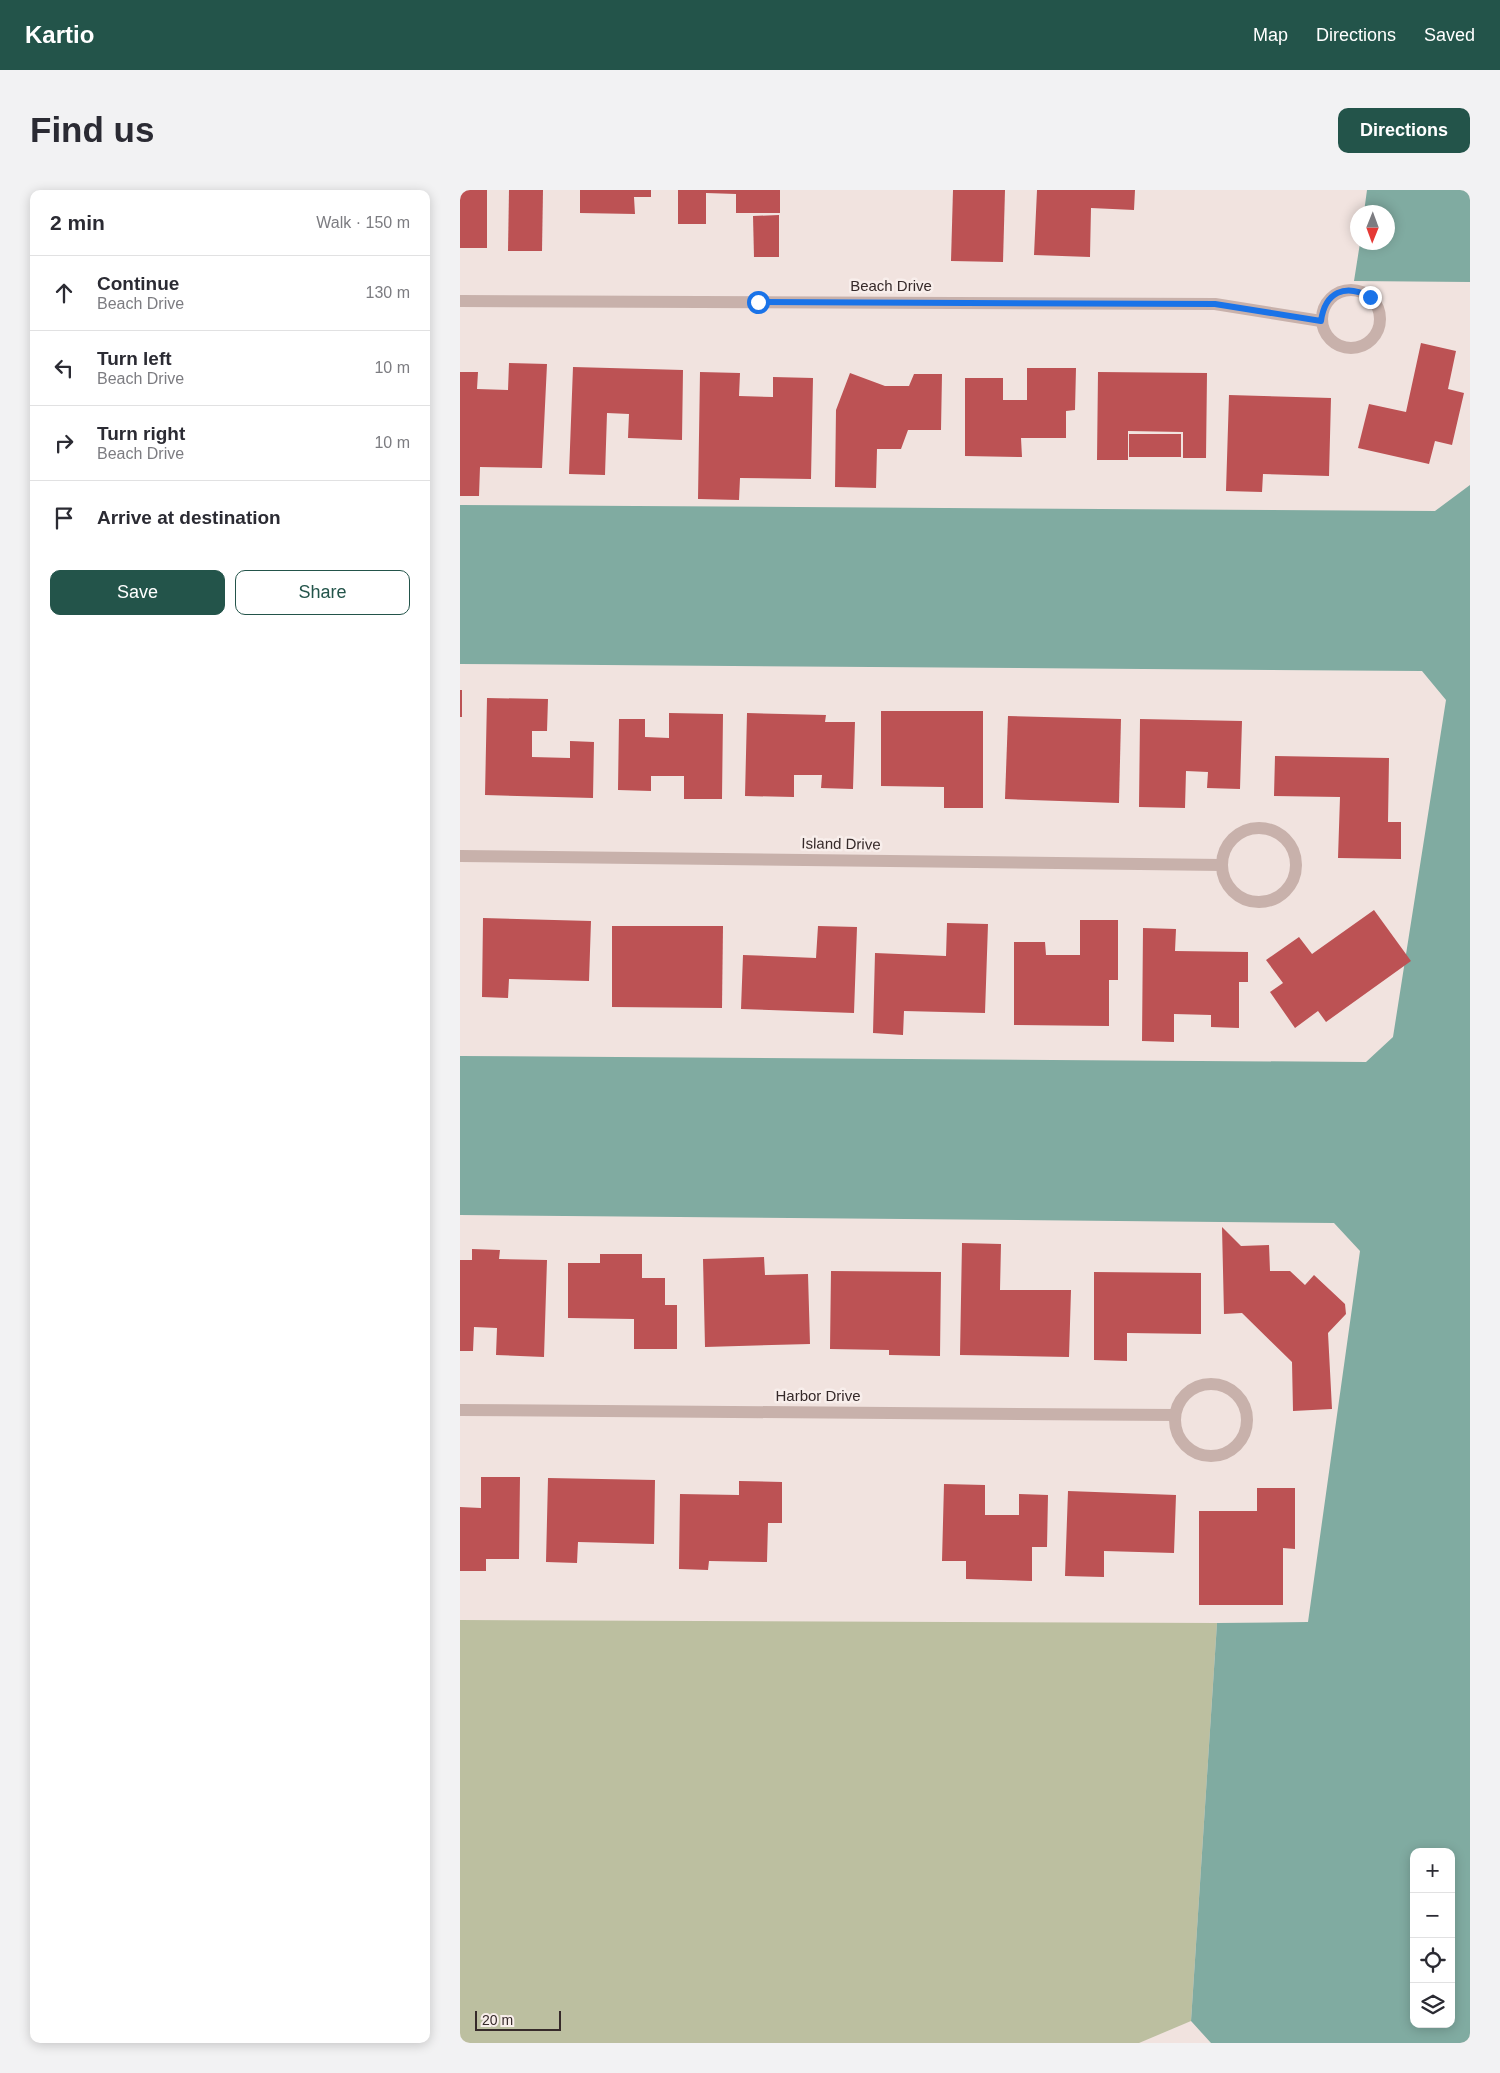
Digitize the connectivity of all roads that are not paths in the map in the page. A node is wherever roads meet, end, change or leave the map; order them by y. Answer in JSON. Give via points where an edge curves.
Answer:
{"nodes":[{"id":1,"x":460,"y":301,"type":"edge"},
{"id":2,"x":1321,"y":321,"type":"junction"},
{"id":3,"x":460,"y":856,"type":"edge"},
{"id":4,"x":1222,"y":865,"type":"junction"},
{"id":5,"x":460,"y":1410,"type":"edge"},
{"id":6,"x":1175,"y":1415,"type":"junction"}],
"edges":[{"from":1,"to":2,"type":"street","name":"Beach Drive","via":[[1215,304]]},
{"from":2,"to":2,"type":"street","via":[[1331,341],[1352,348],[1372,338],[1380,317],[1370,297],[1360,291],[1349,290],[1328,299]]},
{"from":3,"to":4,"type":"street","name":"Island Drive"},
{"from":4,"to":4,"type":"street","via":[[1223,878],[1230,889],[1240,898],[1252,902],[1265,902],[1288,890],[1297,866],[1288,842],[1266,828],[1240,833],[1230,841]]},
{"from":5,"to":6,"type":"street","name":"Harbor Drive"},
{"from":6,"to":6,"type":"street","via":[[1180,1439],[1188,1449],[1205,1456],[1224,1455],[1235,1448],[1248,1427],[1248,1414],[1243,1402],[1235,1392],[1217,1385],[1198,1386],[1187,1393],[1179,1402]]}]}
